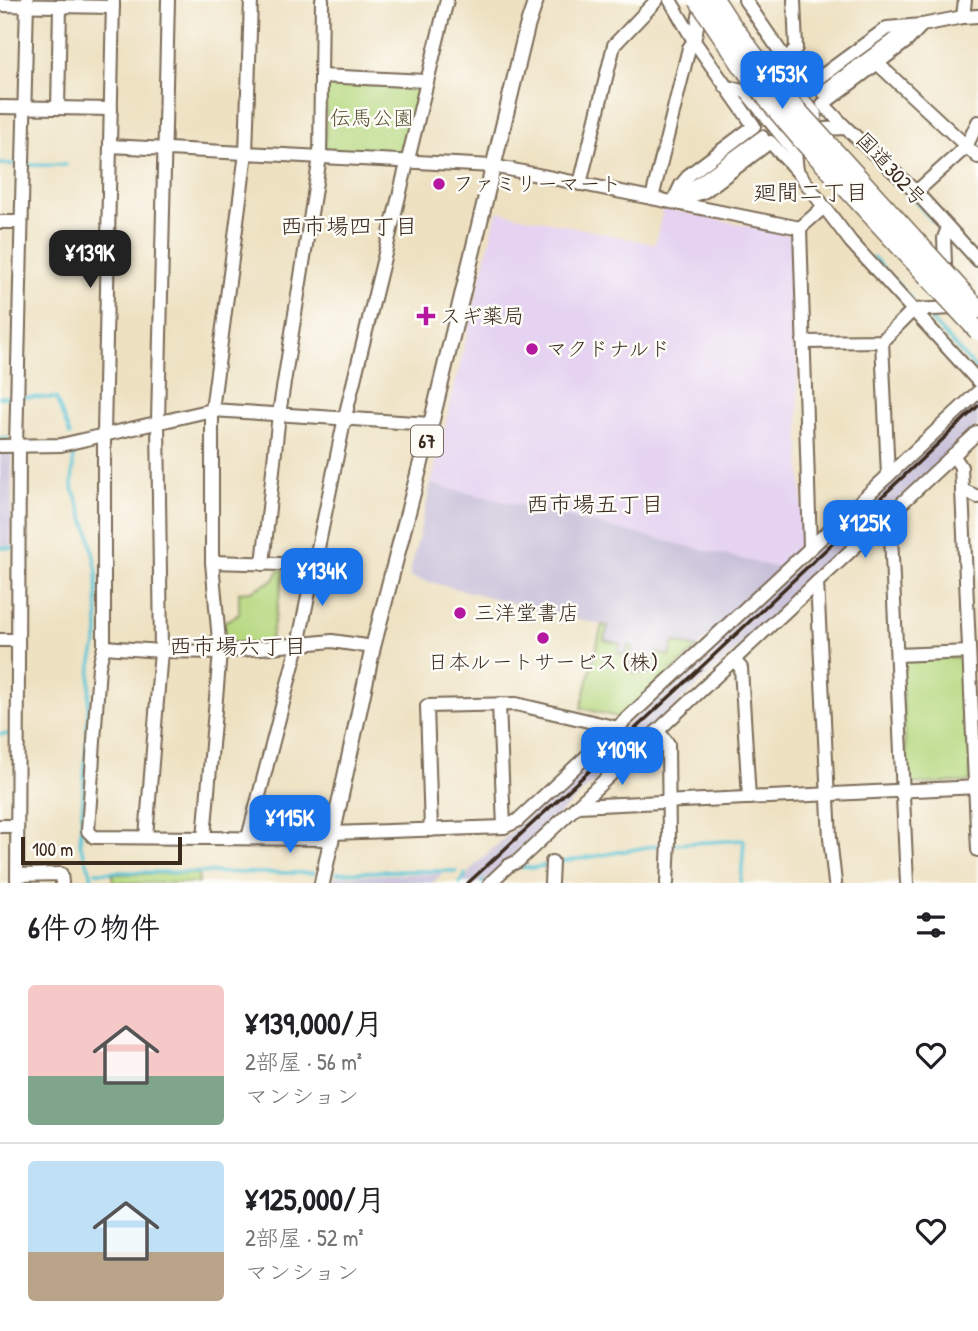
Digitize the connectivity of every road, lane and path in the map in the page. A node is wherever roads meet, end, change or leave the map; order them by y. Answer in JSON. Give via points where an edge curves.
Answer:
{"nodes":[{"id":1,"x":168,"y":0,"type":"edge"},
{"id":2,"x":251,"y":0,"type":"edge"},
{"id":3,"x":322,"y":0,"type":"edge"},
{"id":4,"x":447,"y":0,"type":"edge"},
{"id":5,"x":530,"y":0,"type":"edge"},
{"id":6,"x":536,"y":0,"type":"edge"},
{"id":7,"x":657,"y":0,"type":"edge"},
{"id":8,"x":670,"y":0,"type":"edge"},
{"id":9,"x":698,"y":0,"type":"edge"},
{"id":10,"x":703,"y":0,"type":"edge"},
{"id":11,"x":715,"y":0,"type":"edge"},
{"id":12,"x":724,"y":0,"type":"edge"},
{"id":13,"x":745,"y":0,"type":"edge"},
{"id":14,"x":794,"y":0,"type":"edge"},
{"id":15,"x":965,"y":0,"type":"edge"},
{"id":16,"x":27,"y":3,"type":"edge"},
{"id":17,"x":113,"y":4,"type":"edge"},
{"id":18,"x":0,"y":5,"type":"edge"},
{"id":19,"x":60,"y":6,"type":"junction"},
{"id":20,"x":978,"y":16,"type":"edge"},
{"id":21,"x":963,"y":17,"type":"junction"},
{"id":22,"x":922,"y":25,"type":"junction"},
{"id":23,"x":694,"y":41,"type":"junction"},
{"id":24,"x":878,"y":64,"type":"junction"},
{"id":25,"x":783,"y":69,"type":"junction"},
{"id":26,"x":321,"y":76,"type":"junction"},
{"id":27,"x":427,"y":81,"type":"junction"},
{"id":28,"x":725,"y":86,"type":"junction"},
{"id":29,"x":823,"y":92,"type":"dead end"},
{"id":30,"x":0,"y":107,"type":"edge"},
{"id":31,"x":24,"y":107,"type":"junction"},
{"id":32,"x":58,"y":108,"type":"junction"},
{"id":33,"x":111,"y":109,"type":"junction"},
{"id":34,"x":978,"y":122,"type":"edge"},
{"id":35,"x":846,"y":128,"type":"junction"},
{"id":36,"x":824,"y":129,"type":"junction"},
{"id":37,"x":762,"y":137,"type":"dead end"},
{"id":38,"x":110,"y":146,"type":"junction"},
{"id":39,"x":966,"y":146,"type":"junction"},
{"id":40,"x":164,"y":149,"type":"junction"},
{"id":41,"x":246,"y":153,"type":"junction"},
{"id":42,"x":320,"y":157,"type":"junction"},
{"id":43,"x":978,"y":157,"type":"edge"},
{"id":44,"x":407,"y":162,"type":"junction"},
{"id":45,"x":493,"y":166,"type":"junction"},
{"id":46,"x":797,"y":171,"type":"junction"},
{"id":47,"x":580,"y":184,"type":"junction"},
{"id":48,"x":916,"y":192,"type":"junction"},
{"id":49,"x":652,"y":198,"type":"junction"},
{"id":50,"x":673,"y":202,"type":"junction"},
{"id":51,"x":824,"y":207,"type":"junction"},
{"id":52,"x":0,"y":222,"type":"edge"},
{"id":53,"x":22,"y":222,"type":"junction"},
{"id":54,"x":800,"y":228,"type":"junction"},
{"id":55,"x":948,"y":228,"type":"junction"},
{"id":56,"x":978,"y":260,"type":"edge"},
{"id":57,"x":945,"y":264,"type":"junction"},
{"id":58,"x":953,"y":308,"type":"junction"},
{"id":59,"x":978,"y":309,"type":"edge"},
{"id":60,"x":913,"y":310,"type":"junction"},
{"id":61,"x":978,"y":331,"type":"edge"},
{"id":62,"x":882,"y":341,"type":"junction"},
{"id":63,"x":803,"y":342,"type":"junction"},
{"id":64,"x":978,"y":343,"type":"edge"},
{"id":65,"x":978,"y":380,"type":"edge"},
{"id":66,"x":978,"y":392,"type":"edge"},
{"id":67,"x":212,"y":410,"type":"junction"},
{"id":68,"x":279,"y":414,"type":"junction"},
{"id":69,"x":345,"y":418,"type":"junction"},
{"id":70,"x":158,"y":421,"type":"junction"},
{"id":71,"x":431,"y":424,"type":"junction"},
{"id":72,"x":978,"y":432,"type":"edge"},
{"id":73,"x":104,"y":434,"type":"junction"},
{"id":74,"x":0,"y":446,"type":"edge"},
{"id":75,"x":18,"y":446,"type":"junction"},
{"id":76,"x":953,"y":455,"type":"junction"},
{"id":77,"x":888,"y":476,"type":"junction"},
{"id":78,"x":962,"y":490,"type":"junction"},
{"id":79,"x":978,"y":497,"type":"edge"},
{"id":80,"x":890,"y":514,"type":"junction"},
{"id":81,"x":810,"y":548,"type":"junction"},
{"id":82,"x":212,"y":562,"type":"junction"},
{"id":83,"x":264,"y":564,"type":"junction"},
{"id":84,"x":314,"y":565,"type":"junction"},
{"id":85,"x":817,"y":582,"type":"junction"},
{"id":86,"x":973,"y":626,"type":"edge"},
{"id":87,"x":0,"y":640,"type":"edge"},
{"id":88,"x":18,"y":640,"type":"junction"},
{"id":89,"x":298,"y":645,"type":"junction"},
{"id":90,"x":104,"y":647,"type":"junction"},
{"id":91,"x":373,"y":647,"type":"junction"},
{"id":92,"x":161,"y":652,"type":"junction"},
{"id":93,"x":220,"y":652,"type":"junction"},
{"id":94,"x":969,"y":652,"type":"junction"},
{"id":95,"x":897,"y":655,"type":"junction"},
{"id":96,"x":734,"y":660,"type":"junction"},
{"id":97,"x":499,"y":704,"type":"junction"},
{"id":98,"x":618,"y":727,"type":"junction"},
{"id":99,"x":658,"y":731,"type":"junction"},
{"id":100,"x":977,"y":788,"type":"edge"},
{"id":101,"x":903,"y":791,"type":"junction"},
{"id":102,"x":827,"y":794,"type":"junction"},
{"id":103,"x":748,"y":798,"type":"junction"},
{"id":104,"x":669,"y":801,"type":"junction"},
{"id":105,"x":578,"y":806,"type":"junction"},
{"id":106,"x":0,"y":826,"type":"edge"},
{"id":107,"x":17,"y":826,"type":"junction"},
{"id":108,"x":504,"y":827,"type":"junction"},
{"id":109,"x":431,"y":830,"type":"junction"},
{"id":110,"x":332,"y":836,"type":"junction"},
{"id":111,"x":146,"y":837,"type":"junction"},
{"id":112,"x":204,"y":838,"type":"junction"},
{"id":113,"x":248,"y":838,"type":"junction"},
{"id":114,"x":978,"y":850,"type":"edge"},
{"id":115,"x":552,"y":862,"type":"dead end"},
{"id":116,"x":833,"y":869,"type":"junction"},
{"id":117,"x":17,"y":879,"type":"edge"},
{"id":118,"x":62,"y":883,"type":"edge"},
{"id":119,"x":322,"y":883,"type":"edge"},
{"id":120,"x":490,"y":883,"type":"edge"},
{"id":121,"x":551,"y":883,"type":"edge"},
{"id":122,"x":667,"y":883,"type":"edge"},
{"id":123,"x":828,"y":883,"type":"edge"},
{"id":124,"x":835,"y":883,"type":"edge"},
{"id":125,"x":907,"y":883,"type":"edge"}],
"edges":[{"from":1,"to":40,"type":"street"},
{"from":2,"to":41,"type":"street"},
{"from":3,"to":26,"type":"street"},
{"from":4,"to":27,"type":"street"},
{"from":5,"to":6,"type":"street"},
{"from":6,"to":45,"type":"main road","number":"67"},
{"from":7,"to":47,"type":"street","via":[[614,46]]},
{"from":8,"to":23,"type":"street"},
{"from":9,"to":61,"type":"highway","bridge":true,"via":[[772,105]]},
{"from":10,"to":23,"type":"street"},
{"from":11,"to":59,"type":"highway","bridge":true,"via":[[786,98]]},
{"from":12,"to":25,"type":"highway","name":"国道302号","via":[[752,41]]},
{"from":13,"to":25,"type":"street"},
{"from":14,"to":25,"type":"street","via":[[796,48]]},
{"from":15,"to":21,"type":"street"},
{"from":16,"to":18,"type":"street"},
{"from":16,"to":19,"type":"street"},
{"from":16,"to":31,"type":"street"},
{"from":17,"to":19,"type":"street"},
{"from":17,"to":33,"type":"street"},
{"from":19,"to":32,"type":"street"},
{"from":20,"to":21,"type":"street"},
{"from":21,"to":22,"type":"street"},
{"from":22,"to":24,"type":"street"},
{"from":22,"to":25,"type":"street","via":[[887,28],[808,86]]},
{"from":22,"to":29,"type":"street","via":[[896,38]]},
{"from":23,"to":28,"type":"street"},
{"from":23,"to":49,"type":"street"},
{"from":24,"to":35,"type":"street","via":[[823,104]]},
{"from":24,"to":39,"type":"street"},
{"from":25,"to":36,"type":"highway","name":"国道302号"},
{"from":26,"to":27,"type":"street"},
{"from":26,"to":42,"type":"street"},
{"from":27,"to":44,"type":"street"},
{"from":28,"to":46,"type":"street","via":[[746,92],[795,152]]},
{"from":28,"to":50,"type":"street","via":[[754,126],[690,174]]},
{"from":30,"to":31,"type":"street"},
{"from":31,"to":32,"type":"street"},
{"from":31,"to":53,"type":"street"},
{"from":32,"to":33,"type":"street"},
{"from":33,"to":38,"type":"street"},
{"from":34,"to":39,"type":"street"},
{"from":35,"to":36,"type":"street"},
{"from":35,"to":48,"type":"street"},
{"from":36,"to":57,"type":"highway","name":"国道302号"},
{"from":37,"to":50,"type":"street"},
{"from":38,"to":40,"type":"street"},
{"from":38,"to":73,"type":"street"},
{"from":39,"to":43,"type":"street"},
{"from":39,"to":48,"type":"street"},
{"from":40,"to":41,"type":"street"},
{"from":40,"to":70,"type":"street"},
{"from":41,"to":42,"type":"street"},
{"from":41,"to":67,"type":"street"},
{"from":42,"to":44,"type":"street"},
{"from":42,"to":68,"type":"street"},
{"from":44,"to":45,"type":"street"},
{"from":44,"to":69,"type":"street"},
{"from":45,"to":47,"type":"street"},
{"from":45,"to":71,"type":"main road","number":"67"},
{"from":46,"to":50,"type":"street","via":[[769,142],[705,191]]},
{"from":46,"to":51,"type":"street"},
{"from":47,"to":49,"type":"street"},
{"from":48,"to":55,"type":"street"},
{"from":49,"to":50,"type":"street"},
{"from":50,"to":54,"type":"street"},
{"from":51,"to":54,"type":"street"},
{"from":51,"to":60,"type":"street"},
{"from":52,"to":53,"type":"street"},
{"from":53,"to":75,"type":"street"},
{"from":54,"to":63,"type":"street"},
{"from":55,"to":56,"type":"street"},
{"from":55,"to":57,"type":"street"},
{"from":57,"to":58,"type":"highway","name":"国道302号"},
{"from":58,"to":60,"type":"street"},
{"from":58,"to":64,"type":"highway","name":"国道302号"},
{"from":60,"to":62,"type":"street"},
{"from":60,"to":65,"type":"street"},
{"from":62,"to":63,"type":"street"},
{"from":62,"to":77,"type":"street"},
{"from":63,"to":81,"type":"street"},
{"from":66,"to":77,"type":"street"},
{"from":67,"to":68,"type":"street"},
{"from":67,"to":70,"type":"street"},
{"from":67,"to":82,"type":"street"},
{"from":68,"to":69,"type":"street"},
{"from":68,"to":83,"type":"street"},
{"from":69,"to":71,"type":"street"},
{"from":69,"to":84,"type":"street"},
{"from":70,"to":73,"type":"street"},
{"from":70,"to":92,"type":"street"},
{"from":71,"to":91,"type":"main road","number":"67"},
{"from":72,"to":76,"type":"street"},
{"from":73,"to":75,"type":"street","via":[[61,445]]},
{"from":73,"to":90,"type":"street"},
{"from":74,"to":75,"type":"street"},
{"from":75,"to":88,"type":"street"},
{"from":76,"to":78,"type":"street","via":[[961,467]]},
{"from":76,"to":80,"type":"street"},
{"from":77,"to":81,"type":"street"},
{"from":78,"to":79,"type":"street"},
{"from":78,"to":86,"type":"street"},
{"from":80,"to":85,"type":"street"},
{"from":80,"to":95,"type":"street"},
{"from":81,"to":98,"type":"street"},
{"from":82,"to":83,"type":"street"},
{"from":82,"to":93,"type":"street"},
{"from":83,"to":84,"type":"street"},
{"from":84,"to":89,"type":"street"},
{"from":85,"to":96,"type":"street"},
{"from":85,"to":102,"type":"street"},
{"from":86,"to":94,"type":"street"},
{"from":87,"to":88,"type":"street"},
{"from":88,"to":107,"type":"street"},
{"from":89,"to":91,"type":"street","via":[[332,641]]},
{"from":89,"to":93,"type":"street"},
{"from":89,"to":113,"type":"street"},
{"from":90,"to":92,"type":"street"},
{"from":90,"to":111,"type":"street","via":[[88,831],[94,837]]},
{"from":91,"to":110,"type":"main road","number":"67"},
{"from":92,"to":93,"type":"street"},
{"from":92,"to":111,"type":"street"},
{"from":93,"to":112,"type":"street"},
{"from":94,"to":95,"type":"street"},
{"from":94,"to":100,"type":"street"},
{"from":95,"to":101,"type":"street"},
{"from":96,"to":99,"type":"street"},
{"from":96,"to":103,"type":"street","via":[[741,668]]},
{"from":97,"to":98,"type":"street"},
{"from":97,"to":108,"type":"street"},
{"from":97,"to":109,"type":"street","via":[[427,706]]},
{"from":98,"to":108,"type":"street","via":[[517,821]]},
{"from":99,"to":104,"type":"street","via":[[668,744]]},
{"from":99,"to":105,"type":"street"},
{"from":100,"to":101,"type":"street"},
{"from":100,"to":114,"type":"street"},
{"from":101,"to":102,"type":"street"},
{"from":101,"to":125,"type":"street"},
{"from":102,"to":103,"type":"street"},
{"from":102,"to":116,"type":"street"},
{"from":103,"to":104,"type":"street"},
{"from":104,"to":105,"type":"street"},
{"from":104,"to":122,"type":"street"},
{"from":105,"to":120,"type":"street"},
{"from":106,"to":107,"type":"street"},
{"from":107,"to":117,"type":"street"},
{"from":108,"to":109,"type":"street"},
{"from":109,"to":110,"type":"street"},
{"from":110,"to":113,"type":"street"},
{"from":110,"to":119,"type":"main road","number":"67"},
{"from":111,"to":112,"type":"street"},
{"from":112,"to":113,"type":"street"},
{"from":115,"to":121,"type":"street"},
{"from":116,"to":123,"type":"street"},
{"from":116,"to":124,"type":"street"},
{"from":117,"to":118,"type":"street","via":[[61,874]]}]}
